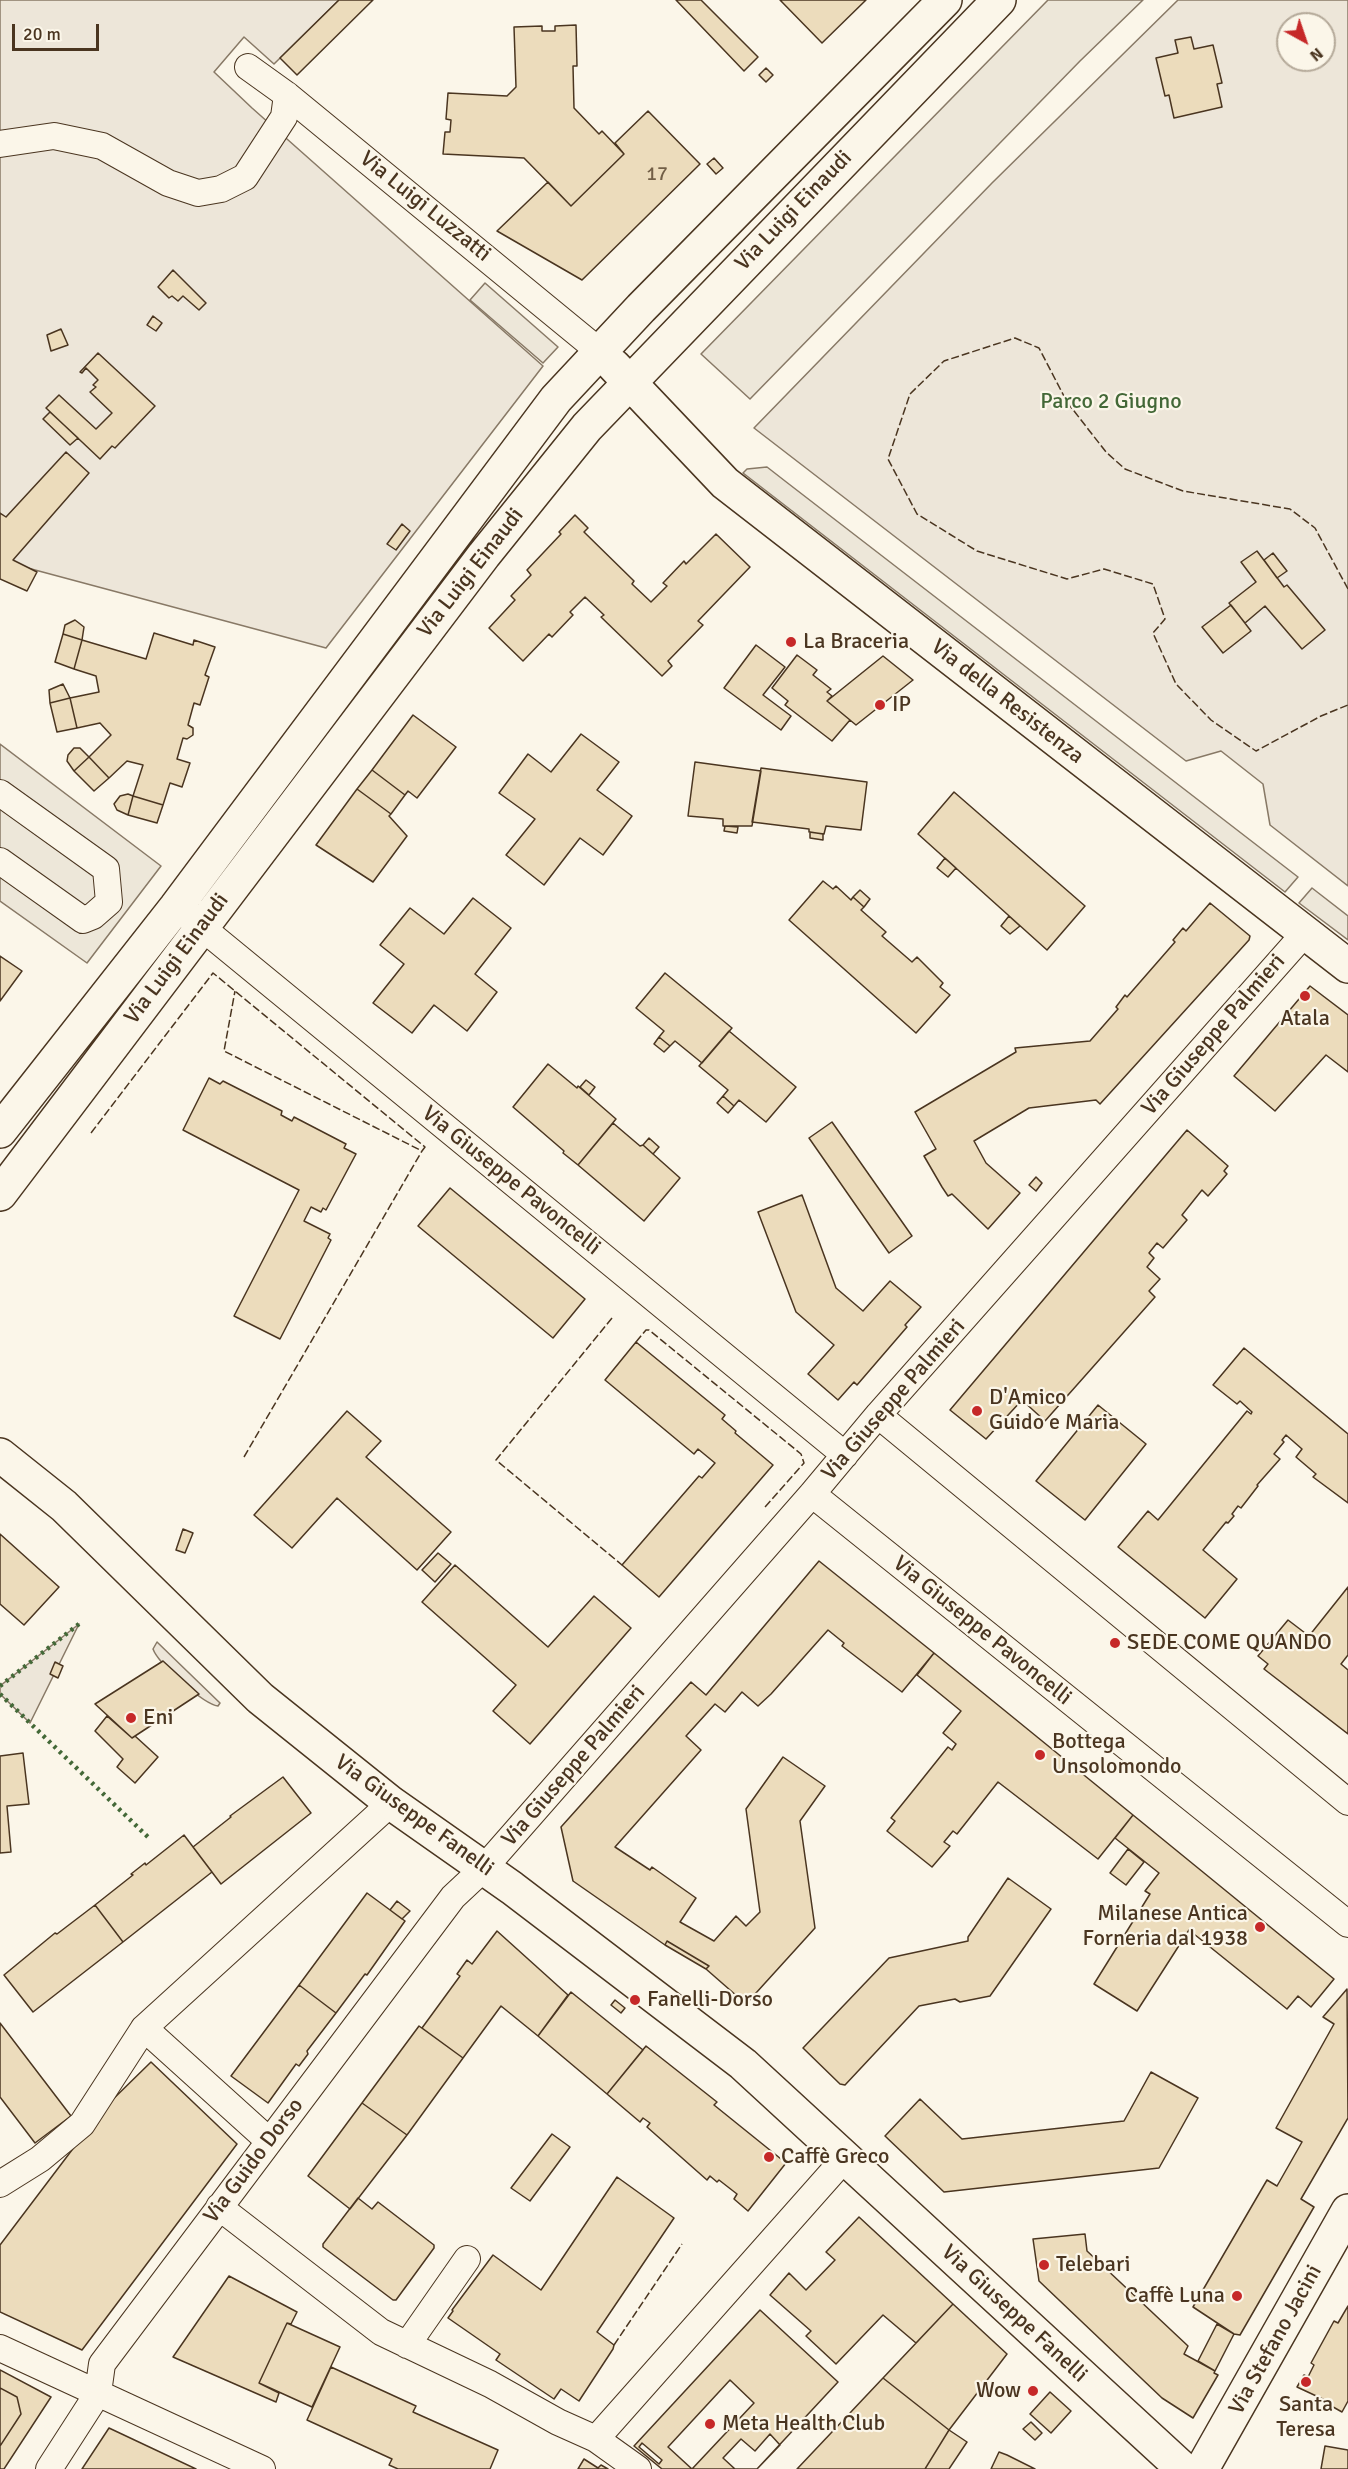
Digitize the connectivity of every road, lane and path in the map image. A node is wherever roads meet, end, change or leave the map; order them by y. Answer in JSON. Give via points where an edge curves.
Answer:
{"nodes":[{"id":1,"x":945,"y":0,"type":"edge"},
{"id":2,"x":999,"y":0,"type":"edge"},
{"id":3,"x":248,"y":67,"type":"dead end"},
{"id":4,"x":287,"y":95,"type":"junction"},
{"id":5,"x":0,"y":144,"type":"edge"},
{"id":6,"x":599,"y":351,"type":"junction"},
{"id":7,"x":629,"y":381,"type":"junction"},
{"id":8,"x":0,"y":793,"type":"edge"},
{"id":9,"x":0,"y":861,"type":"edge"},
{"id":10,"x":176,"y":907,"type":"junction"},
{"id":11,"x":201,"y":927,"type":"junction"},
{"id":12,"x":1305,"y":933,"type":"junction"},
{"id":13,"x":1348,"y":966,"type":"edge"},
{"id":14,"x":0,"y":1131,"type":"edge"},
{"id":15,"x":0,"y":1194,"type":"edge"},
{"id":16,"x":878,"y":1416,"type":"junction"},
{"id":17,"x":0,"y":1455,"type":"edge"},
{"id":18,"x":845,"y":1455,"type":"junction"},
{"id":19,"x":812,"y":1494,"type":"junction"},
{"id":20,"x":1348,"y":1802,"type":"edge"},
{"id":21,"x":391,"y":1803,"type":"junction"},
{"id":22,"x":484,"y":1868,"type":"junction"},
{"id":23,"x":1348,"y":1924,"type":"edge"},
{"id":24,"x":144,"y":2028,"type":"junction"},
{"id":25,"x":268,"y":2140,"type":"junction"},
{"id":26,"x":846,"y":2157,"type":"junction"},
{"id":27,"x":0,"y":2184,"type":"edge"},
{"id":28,"x":219,"y":2207,"type":"junction"},
{"id":29,"x":1348,"y":2211,"type":"edge"},
{"id":30,"x":467,"y":2259,"type":"dead end"},
{"id":31,"x":407,"y":2344,"type":"junction"},
{"id":32,"x":0,"y":2348,"type":"edge"},
{"id":33,"x":98,"y":2393,"type":"junction"},
{"id":34,"x":596,"y":2439,"type":"junction"},
{"id":35,"x":49,"y":2469,"type":"edge"},
{"id":36,"x":262,"y":2469,"type":"edge"},
{"id":37,"x":638,"y":2469,"type":"edge"},
{"id":38,"x":1183,"y":2469,"type":"edge"},
{"id":39,"x":1202,"y":2469,"type":"edge"}],
"edges":[{"from":1,"to":6,"type":"main road","name":"Via Luigi Einaudi"},
{"from":2,"to":7,"type":"main road","name":"Via Luigi Einaudi"},
{"from":3,"to":4,"type":"street","name":"Via Luigi Luzzatti"},
{"from":4,"to":5,"type":"street","via":[[284,117],[245,177],[221,189],[198,193],[168,183],[102,146],[54,136]]},
{"from":4,"to":6,"type":"street","name":"Via Luigi Luzzatti"},
{"from":6,"to":7,"type":"main road","name":"Via della Resistenza"},
{"from":6,"to":10,"type":"main road","name":"Via Luigi Einaudi","via":[[556,399]]},
{"from":7,"to":11,"type":"main road","name":"Via Luigi Einaudi","via":[[484,555]]},
{"from":7,"to":12,"type":"main road","name":"Via della Resistenza","via":[[725,483]]},
{"from":8,"to":9,"type":"street","via":[[106,869],[109,902],[83,920]]},
{"from":10,"to":11,"type":"street","name":"Via Giuseppe Pavoncelli"},
{"from":10,"to":14,"type":"main road","name":"Via Luigi Einaudi"},
{"from":11,"to":15,"type":"main road","name":"Via Luigi Einaudi"},
{"from":11,"to":18,"type":"street","name":"Via Giuseppe Pavoncelli"},
{"from":12,"to":13,"type":"main road","name":"Via della Resistenza"},
{"from":12,"to":16,"type":"street","name":"Via Giuseppe Palmieri"},
{"from":16,"to":18,"type":"street","name":"Via Giuseppe Palmieri"},
{"from":16,"to":20,"type":"street"},
{"from":17,"to":21,"type":"main road","name":"Via Giuseppe Fanelli","via":[[64,1506],[260,1698]]},
{"from":18,"to":19,"type":"street","name":"Via Giuseppe Palmieri"},
{"from":19,"to":22,"type":"street","name":"Via Giuseppe Palmieri"},
{"from":19,"to":23,"type":"street","name":"Via Giuseppe Pavoncelli"},
{"from":21,"to":22,"type":"main road","name":"Via Giuseppe Fanelli"},
{"from":21,"to":24,"type":"street"},
{"from":22,"to":25,"type":"street","name":"Via Guido Dorso","via":[[453,1897]]},
{"from":22,"to":26,"type":"main road","name":"Via Giuseppe Fanelli","via":[[743,2064]]},
{"from":24,"to":25,"type":"street"},
{"from":24,"to":27,"type":"street","via":[[82,2124],[40,2159]]},
{"from":25,"to":28,"type":"street","name":"Via Guido Dorso"},
{"from":26,"to":34,"type":"street"},
{"from":26,"to":38,"type":"main road","name":"Via Giuseppe Fanelli"},
{"from":28,"to":31,"type":"street","via":[[381,2332]]},
{"from":28,"to":33,"type":"street","name":"Via Guido Dorso","via":[[102,2364]]},
{"from":29,"to":39,"type":"main road","name":"Via Stefano Jacini"},
{"from":30,"to":31,"type":"street"},
{"from":31,"to":34,"type":"street"},
{"from":32,"to":33,"type":"street"},
{"from":33,"to":35,"type":"street","name":"Via Guido Dorso"},
{"from":33,"to":36,"type":"street"},
{"from":34,"to":37,"type":"street"}]}
